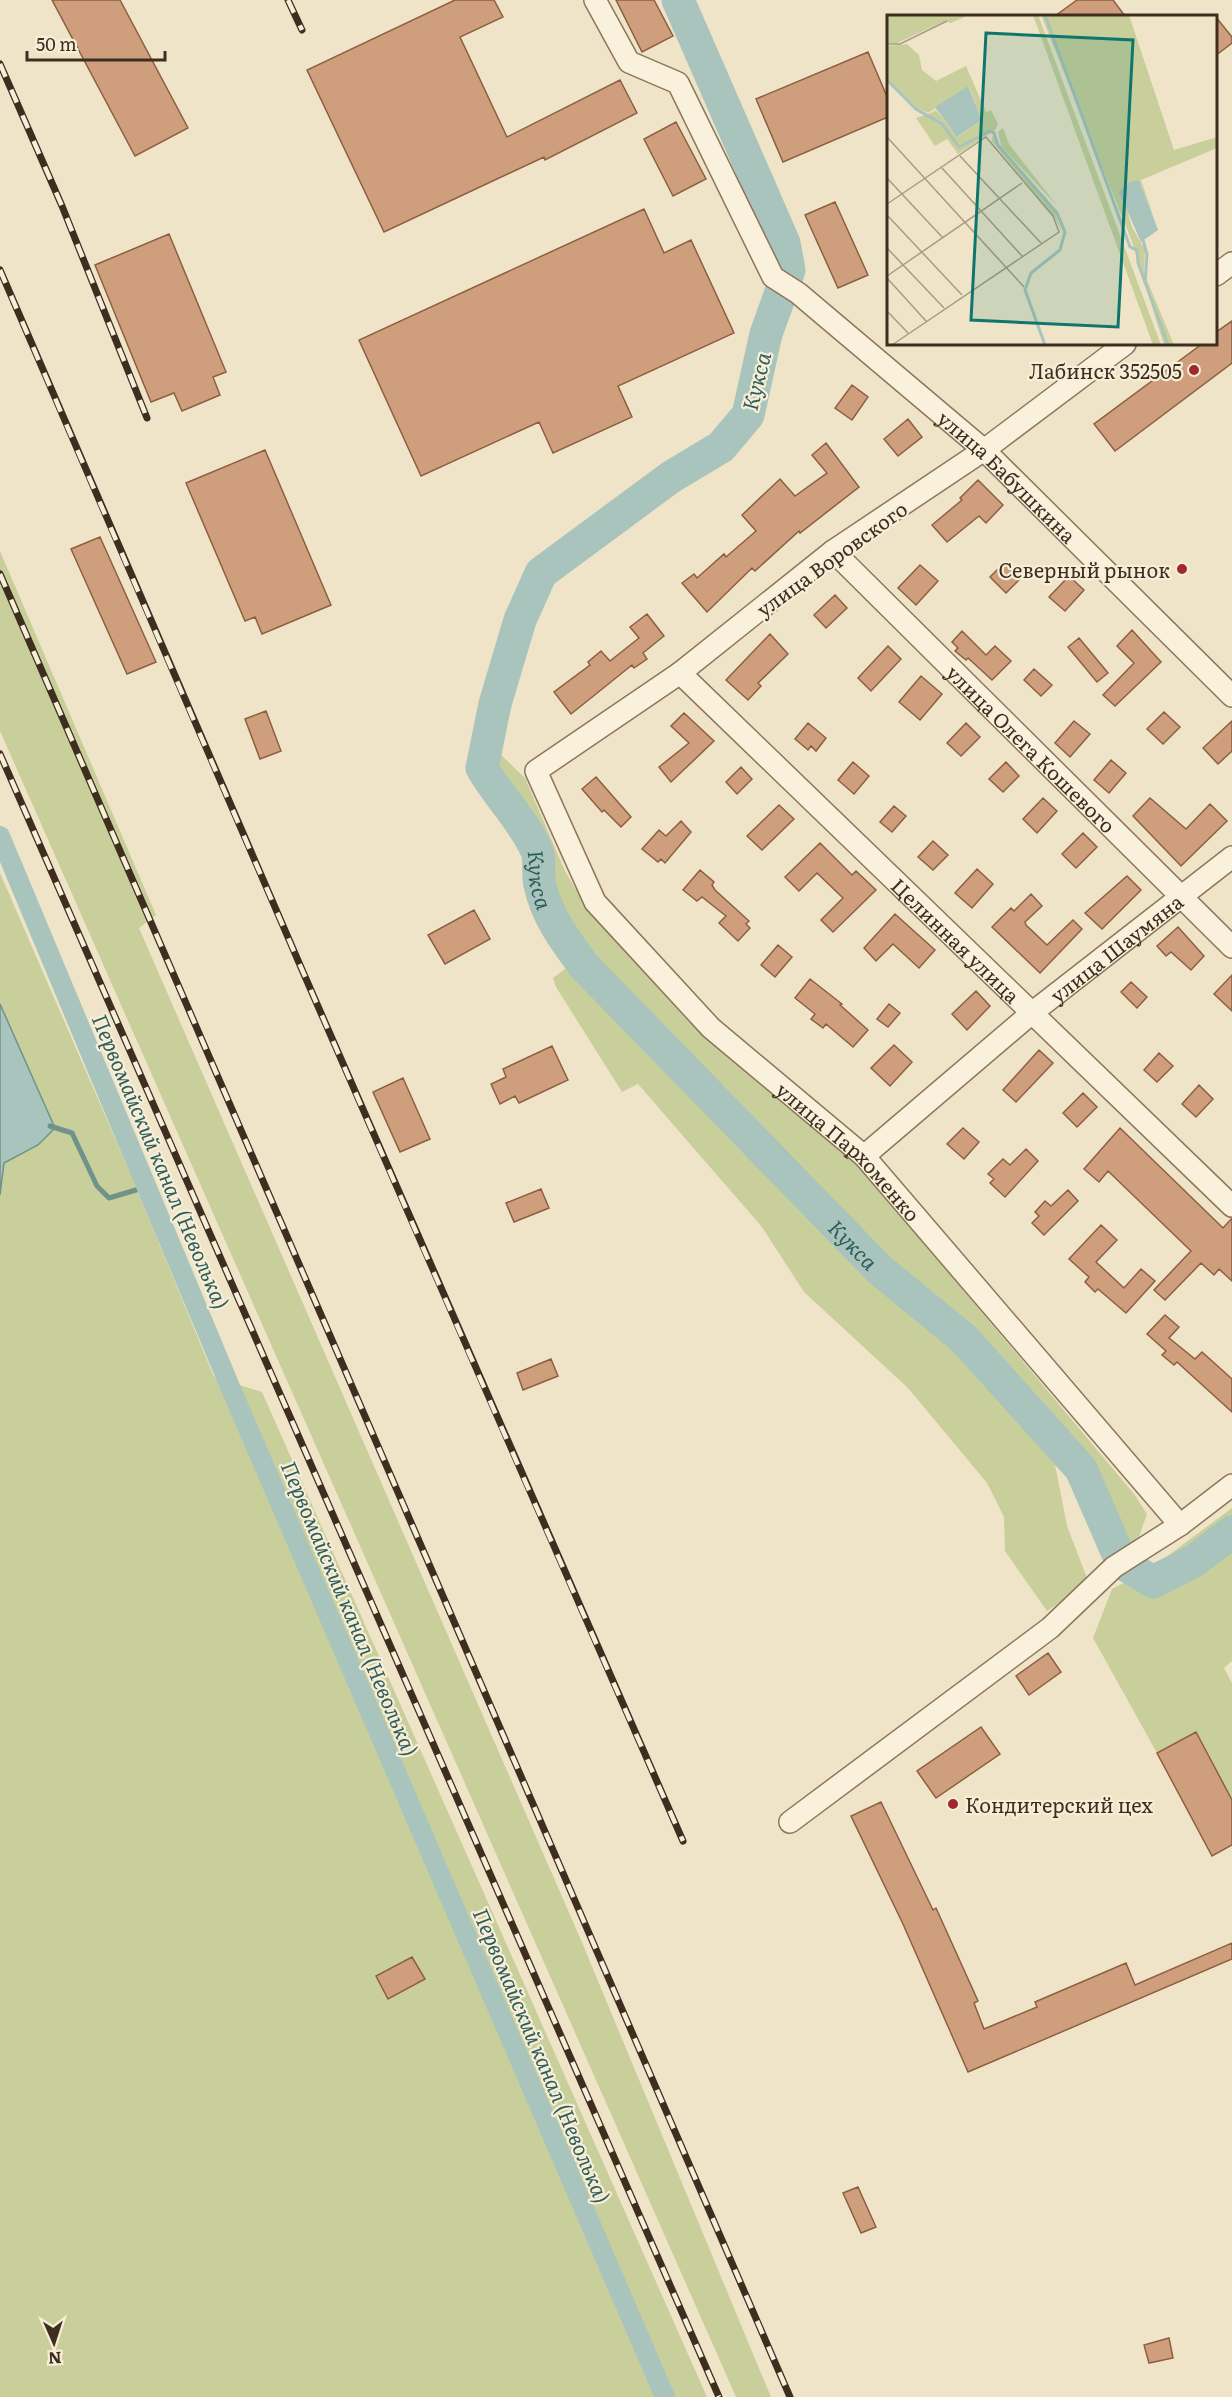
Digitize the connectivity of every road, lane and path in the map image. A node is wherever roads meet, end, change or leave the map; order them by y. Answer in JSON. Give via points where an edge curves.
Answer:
{"nodes":[{"id":1,"x":596,"y":0,"type":"edge"},
{"id":2,"x":1232,"y":263,"type":"edge"},
{"id":3,"x":1217,"y":274,"type":"edge"},
{"id":4,"x":1124,"y":345,"type":"edge"},
{"id":5,"x":984,"y":450,"type":"junction"},
{"id":6,"x":833,"y":551,"type":"junction"},
{"id":7,"x":680,"y":673,"type":"junction"},
{"id":8,"x":1232,"y":696,"type":"edge"},
{"id":9,"x":536,"y":771,"type":"joint"},
{"id":10,"x":1232,"y":857,"type":"edge"},
{"id":11,"x":1181,"y":896,"type":"junction"},
{"id":12,"x":1232,"y":947,"type":"edge"},
{"id":13,"x":1033,"y":1012,"type":"junction"},
{"id":14,"x":864,"y":1156,"type":"junction"},
{"id":15,"x":1232,"y":1206,"type":"edge"},
{"id":16,"x":1232,"y":1485,"type":"edge"},
{"id":17,"x":1180,"y":1525,"type":"junction"},
{"id":18,"x":790,"y":1822,"type":"dead end"}],
"edges":[{"from":1,"to":5,"type":"street","name":"улица Бабушкина","via":[[629,62],[678,83],[775,278],[798,293]]},
{"from":2,"to":3,"type":"street"},
{"from":4,"to":5,"type":"street","name":"улица Воровского"},
{"from":5,"to":6,"type":"street","name":"улица Воровского"},
{"from":5,"to":8,"type":"street","name":"улица Бабушкина"},
{"from":6,"to":7,"type":"street","name":"улица Воровского"},
{"from":6,"to":11,"type":"street","name":"улица Олега Кошевого"},
{"from":7,"to":9,"type":"street","name":"улица Воровского"},
{"from":7,"to":13,"type":"street","name":"Целинная улица"},
{"from":9,"to":14,"type":"street","name":"улица Пархоменко","via":[[595,902],[711,1028]]},
{"from":10,"to":11,"type":"street","name":"улица Шаумяна"},
{"from":11,"to":12,"type":"street","name":"улица Олега Кошевого"},
{"from":11,"to":13,"type":"street","name":"улица Шаумяна"},
{"from":13,"to":14,"type":"street","name":"улица Шаумяна"},
{"from":13,"to":15,"type":"street","name":"Целинная улица"},
{"from":14,"to":17,"type":"street","name":"улица Пархоменко"},
{"from":16,"to":17,"type":"street"},
{"from":17,"to":18,"type":"street","via":[[1114,1567],[1050,1628]]}]}
